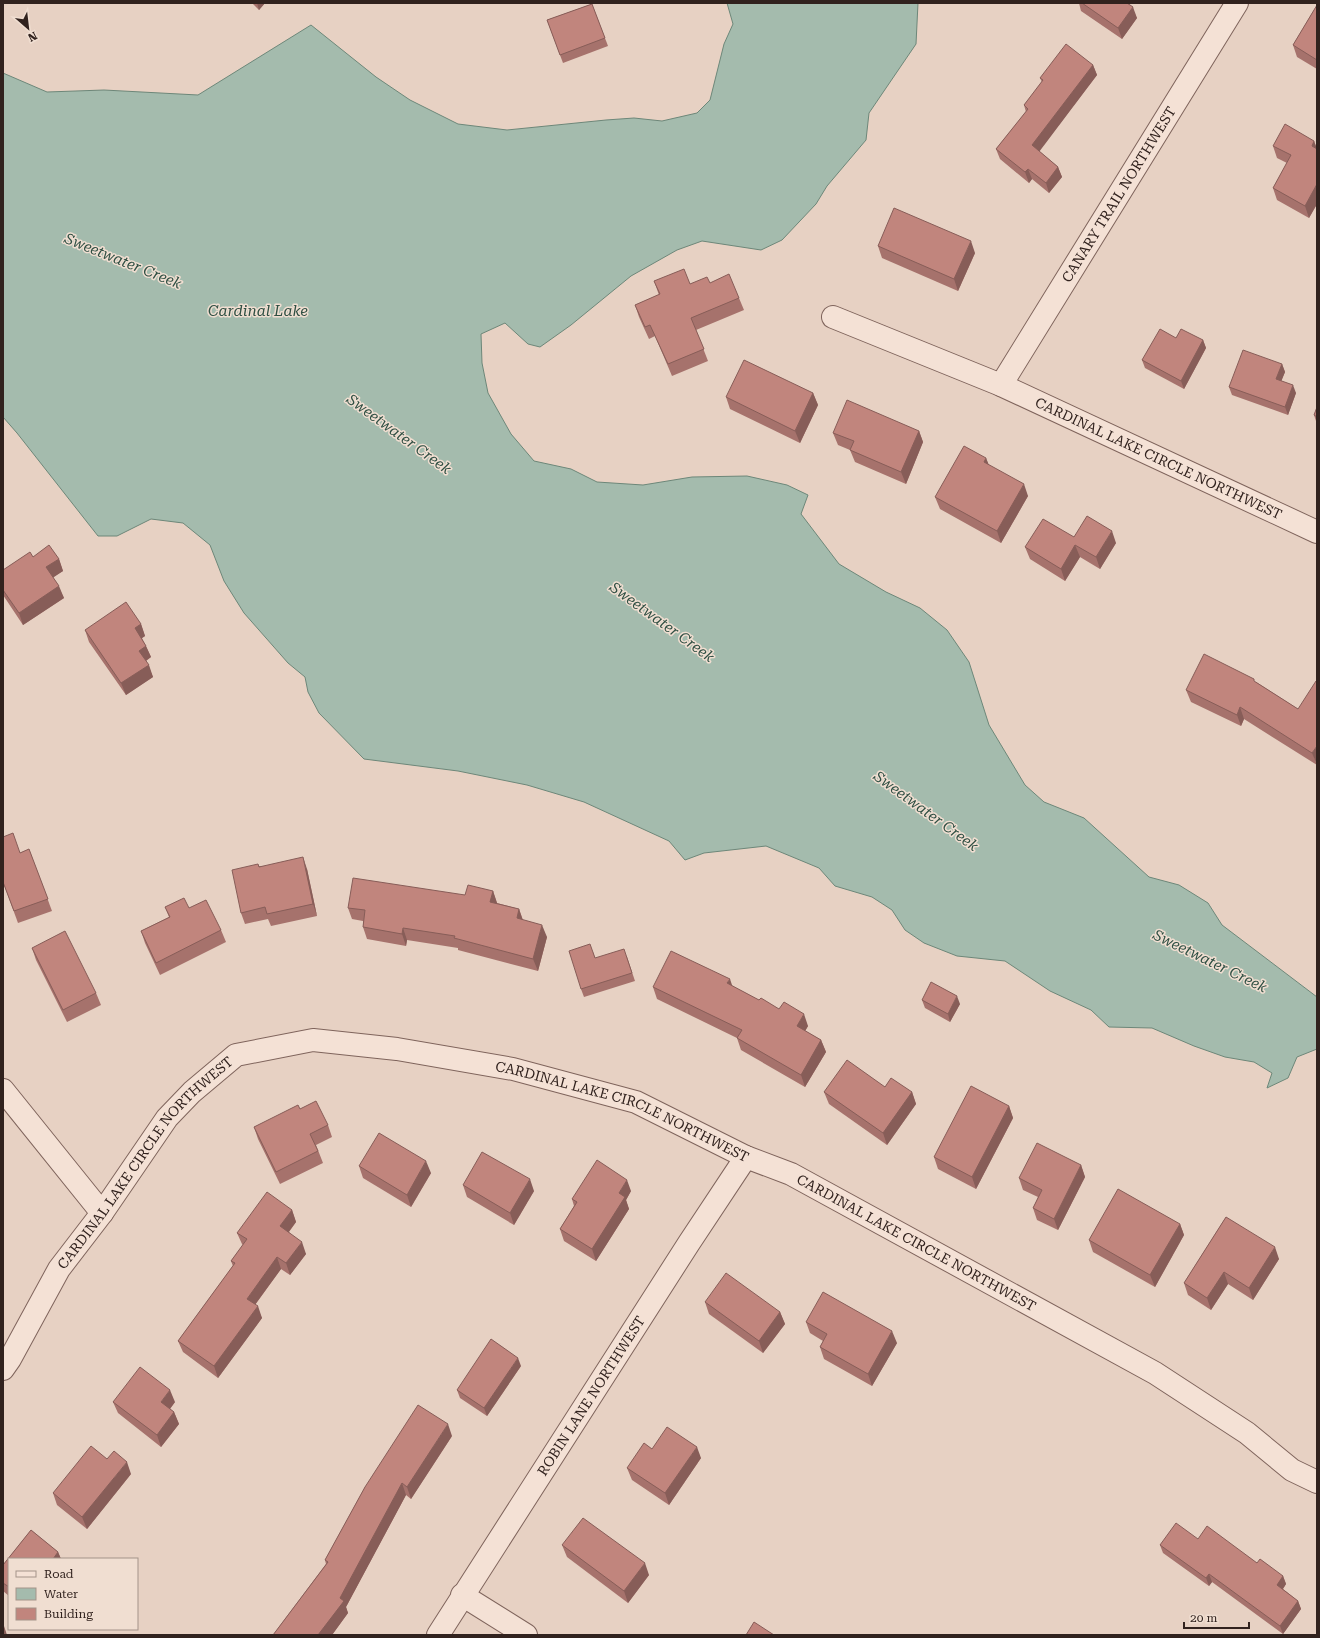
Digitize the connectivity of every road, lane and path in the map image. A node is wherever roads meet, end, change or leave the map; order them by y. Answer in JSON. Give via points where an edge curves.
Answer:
{"nodes":[{"id":1,"x":1237,"y":3,"type":"edge"},
{"id":2,"x":833,"y":317,"type":"dead end"},
{"id":3,"x":1001,"y":385,"type":"junction"},
{"id":4,"x":1317,"y":532,"type":"edge"},
{"id":5,"x":3,"y":1090,"type":"edge"},
{"id":6,"x":746,"y":1157,"type":"junction"},
{"id":7,"x":102,"y":1213,"type":"junction"},
{"id":8,"x":3,"y":1369,"type":"edge"},
{"id":9,"x":1317,"y":1482,"type":"edge"},
{"id":10,"x":462,"y":1595,"type":"junction"},
{"id":11,"x":438,"y":1635,"type":"edge"},
{"id":12,"x":526,"y":1635,"type":"edge"}],
"edges":[{"from":1,"to":3,"type":"street","name":"CANARY TRAIL NORTHWEST"},
{"from":2,"to":3,"type":"street","name":"CARDINAL LAKE CIRCLE NORTHWEST"},
{"from":3,"to":4,"type":"street","name":"CARDINAL LAKE CIRCLE NORTHWEST"},
{"from":5,"to":7,"type":"street"},
{"from":6,"to":7,"type":"street","name":"CARDINAL LAKE CIRCLE NORTHWEST","via":[[636,1102],[514,1068],[397,1049],[313,1040],[236,1055],[192,1092],[167,1118]]},
{"from":6,"to":9,"type":"street","name":"CARDINAL LAKE CIRCLE NORTHWEST","via":[[791,1174],[1155,1373],[1247,1433],[1292,1470]]},
{"from":6,"to":10,"type":"street","name":"ROBIN LANE NORTHWEST"},
{"from":7,"to":8,"type":"street","name":"CARDINAL LAKE CIRCLE NORTHWEST","via":[[59,1269]]},
{"from":10,"to":11,"type":"street","name":"ROBIN LANE NORTHWEST"},
{"from":10,"to":12,"type":"street"}]}
